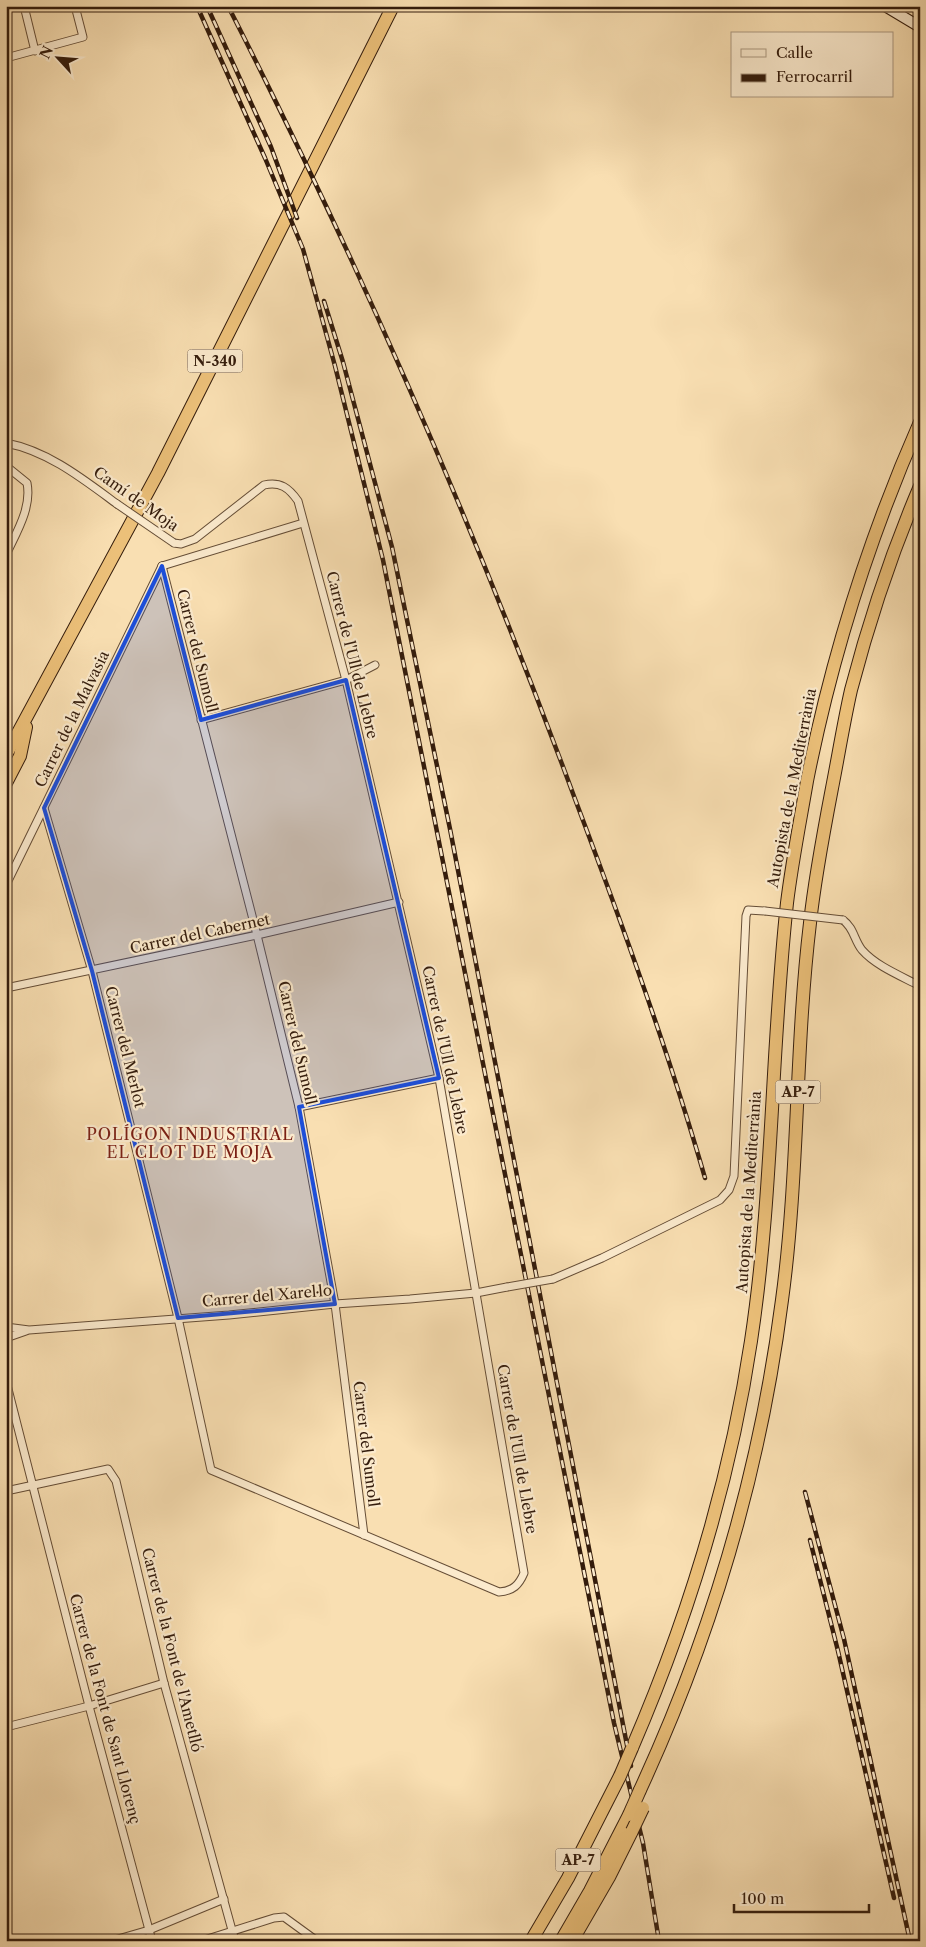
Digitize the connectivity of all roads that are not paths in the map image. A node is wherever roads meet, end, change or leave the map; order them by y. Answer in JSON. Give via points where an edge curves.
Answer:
{"nodes":[{"id":1,"x":24,"y":6,"type":"edge"},
{"id":2,"x":75,"y":6,"type":"edge"},
{"id":3,"x":393,"y":6,"type":"edge"},
{"id":4,"x":885,"y":6,"type":"edge"},
{"id":5,"x":920,"y":27,"type":"edge"},
{"id":6,"x":35,"y":51,"type":"junction"},
{"id":7,"x":6,"y":58,"type":"edge"},
{"id":8,"x":920,"y":422,"type":"edge"},
{"id":9,"x":6,"y":443,"type":"edge"},
{"id":10,"x":6,"y":466,"type":"edge"},
{"id":11,"x":920,"y":486,"type":"edge"},
{"id":12,"x":303,"y":523,"type":"junction"},
{"id":13,"x":6,"y":555,"type":"edge"},
{"id":14,"x":162,"y":566,"type":"junction"},
{"id":15,"x":375,"y":665,"type":"dead end"},
{"id":16,"x":346,"y":680,"type":"junction"},
{"id":17,"x":29,"y":711,"type":"junction"},
{"id":18,"x":201,"y":720,"type":"junction"},
{"id":19,"x":6,"y":739,"type":"edge"},
{"id":20,"x":6,"y":756,"type":"edge"},
{"id":21,"x":6,"y":783,"type":"edge"},
{"id":22,"x":44,"y":808,"type":"junction"},
{"id":23,"x":6,"y":885,"type":"edge"},
{"id":24,"x":398,"y":902,"type":"junction"},
{"id":25,"x":257,"y":935,"type":"junction"},
{"id":26,"x":92,"y":971,"type":"junction"},
{"id":27,"x":920,"y":986,"type":"edge"},
{"id":28,"x":6,"y":988,"type":"edge"},
{"id":29,"x":439,"y":1078,"type":"junction"},
{"id":30,"x":298,"y":1107,"type":"junction"},
{"id":31,"x":476,"y":1293,"type":"junction"},
{"id":32,"x":335,"y":1304,"type":"junction"},
{"id":33,"x":178,"y":1318,"type":"junction"},
{"id":34,"x":6,"y":1327,"type":"edge"},
{"id":35,"x":29,"y":1330,"type":"junction"},
{"id":36,"x":6,"y":1338,"type":"edge"},
{"id":37,"x":6,"y":1381,"type":"edge"},
{"id":38,"x":32,"y":1484,"type":"junction"},
{"id":39,"x":6,"y":1491,"type":"edge"},
{"id":40,"x":364,"y":1535,"type":"junction"},
{"id":41,"x":164,"y":1683,"type":"junction"},
{"id":42,"x":89,"y":1706,"type":"junction"},
{"id":43,"x":6,"y":1727,"type":"edge"},
{"id":44,"x":662,"y":1744,"type":"junction"},
{"id":45,"x":224,"y":1899,"type":"junction"},
{"id":46,"x":149,"y":1930,"type":"junction"},
{"id":47,"x":233,"y":1932,"type":"junction"},
{"id":48,"x":111,"y":1941,"type":"edge"},
{"id":49,"x":152,"y":1941,"type":"edge"},
{"id":50,"x":201,"y":1941,"type":"edge"},
{"id":51,"x":235,"y":1941,"type":"edge"},
{"id":52,"x":317,"y":1941,"type":"edge"},
{"id":53,"x":531,"y":1941,"type":"edge"},
{"id":54,"x":561,"y":1941,"type":"edge"},
{"id":55,"x":572,"y":1941,"type":"edge"}],
"edges":[{"from":1,"to":6,"type":"street"},
{"from":2,"to":6,"type":"street","via":[[83,37]]},
{"from":3,"to":17,"type":"highway","number":"N-340","via":[[158,473]]},
{"from":4,"to":5,"type":"street"},
{"from":6,"to":7,"type":"street"},
{"from":8,"to":53,"type":"highway","name":"Autopista de la Mediterrània","number":"AP-7","bridge":true,"via":[[876,527],[840,640],[821,713],[794,853],[777,1014],[762,1244],[752,1333],[714,1516],[673,1647],[620,1776],[568,1878]]},
{"from":9,"to":12,"type":"street","name":"Camí de Moja","bridge":true,"via":[[27,447],[57,462],[174,543],[196,539],[264,485],[273,482],[291,491],[298,501]]},
{"from":10,"to":13,"type":"street","via":[[27,484],[29,498]]},
{"from":11,"to":44,"type":"highway","number":"AP-7","via":[[879,595],[851,692],[820,849],[810,924],[788,1248],[762,1427],[739,1524],[712,1612]]},
{"from":12,"to":14,"type":"street"},
{"from":12,"to":16,"type":"street","name":"Carrer de l'Ull de Llebre"},
{"from":14,"to":18,"type":"street","name":"Carrer del Sumoll"},
{"from":14,"to":22,"type":"street","name":"Carrer de la Malvasia"},
{"from":15,"to":16,"type":"street"},
{"from":16,"to":18,"type":"street"},
{"from":16,"to":24,"type":"street","name":"Carrer de l'Ull de Llebre"},
{"from":17,"to":19,"type":"highway"},
{"from":17,"to":20,"type":"highway","number":"N-340"},
{"from":17,"to":21,"type":"highway","via":[[20,756]]},
{"from":18,"to":25,"type":"street","name":"Carrer del Sumoll"},
{"from":22,"to":23,"type":"street","name":"Carrer de la Malvasia"},
{"from":22,"to":26,"type":"street","name":"Carrer del Merlot"},
{"from":24,"to":25,"type":"street","name":"Carrer del Cabernet"},
{"from":24,"to":29,"type":"street","name":"Carrer de l'Ull de Llebre"},
{"from":25,"to":26,"type":"street","name":"Carrer del Cabernet"},
{"from":25,"to":30,"type":"street","name":"Carrer del Sumoll"},
{"from":26,"to":28,"type":"street","name":"Carrer del Cabernet"},
{"from":26,"to":33,"type":"street","name":"Carrer del Merlot"},
{"from":27,"to":31,"type":"street","name":"Carrer del Xarel·lo","bridge":true,"via":[[870,958],[843,920],[748,910],[734,1176],[730,1190],[720,1200],[554,1279]]},
{"from":29,"to":30,"type":"street"},
{"from":29,"to":31,"type":"street","name":"Carrer de l'Ull de Llebre"},
{"from":30,"to":32,"type":"street","name":"Carrer del Sumoll"},
{"from":31,"to":32,"type":"street","name":"Carrer del Xarel·lo"},
{"from":31,"to":40,"type":"street","name":"Carrer de l'Ull de Llebre","via":[[524,1573],[515,1588],[499,1592]]},
{"from":32,"to":33,"type":"street","name":"Carrer del Xarel·lo"},
{"from":32,"to":40,"type":"street","name":"Carrer del Sumoll"},
{"from":33,"to":35,"type":"street","name":"Carrer del Xarel·lo"},
{"from":33,"to":40,"type":"street","name":"Carrer del Merlot","via":[[211,1470]]},
{"from":34,"to":35,"type":"street"},
{"from":35,"to":36,"type":"street"},
{"from":37,"to":38,"type":"street","name":"Carrer de la Font de Sant Llorenç"},
{"from":38,"to":39,"type":"street","name":"Carrer de la Font de l'Ametlló"},
{"from":38,"to":41,"type":"street","name":"Carrer de la Font de l'Ametlló","via":[[108,1468],[116,1481]]},
{"from":38,"to":42,"type":"street","name":"Carrer de la Font de Sant Llorenç"},
{"from":41,"to":42,"type":"street"},
{"from":41,"to":45,"type":"street","name":"Carrer de la Font de l'Ametlló"},
{"from":42,"to":43,"type":"street"},
{"from":42,"to":46,"type":"street","name":"Carrer de la Font de Sant Llorenç"},
{"from":44,"to":54,"type":"highway","number":"AP-7","bridge":true,"via":[[629,1815]]},
{"from":44,"to":55,"type":"highway","bridge":true,"via":[[643,1808],[609,1877]]},
{"from":45,"to":46,"type":"street"},
{"from":45,"to":47,"type":"street","name":"Carrer de la Font de l'Ametlló"},
{"from":46,"to":48,"type":"street"},
{"from":46,"to":49,"type":"street","name":"Carrer de la Font de Sant Llorenç"},
{"from":47,"to":50,"type":"street"},
{"from":47,"to":51,"type":"street","name":"Carrer de la Font de l'Ametlló"},
{"from":47,"to":52,"type":"street","via":[[274,1918],[284,1918]]}]}
